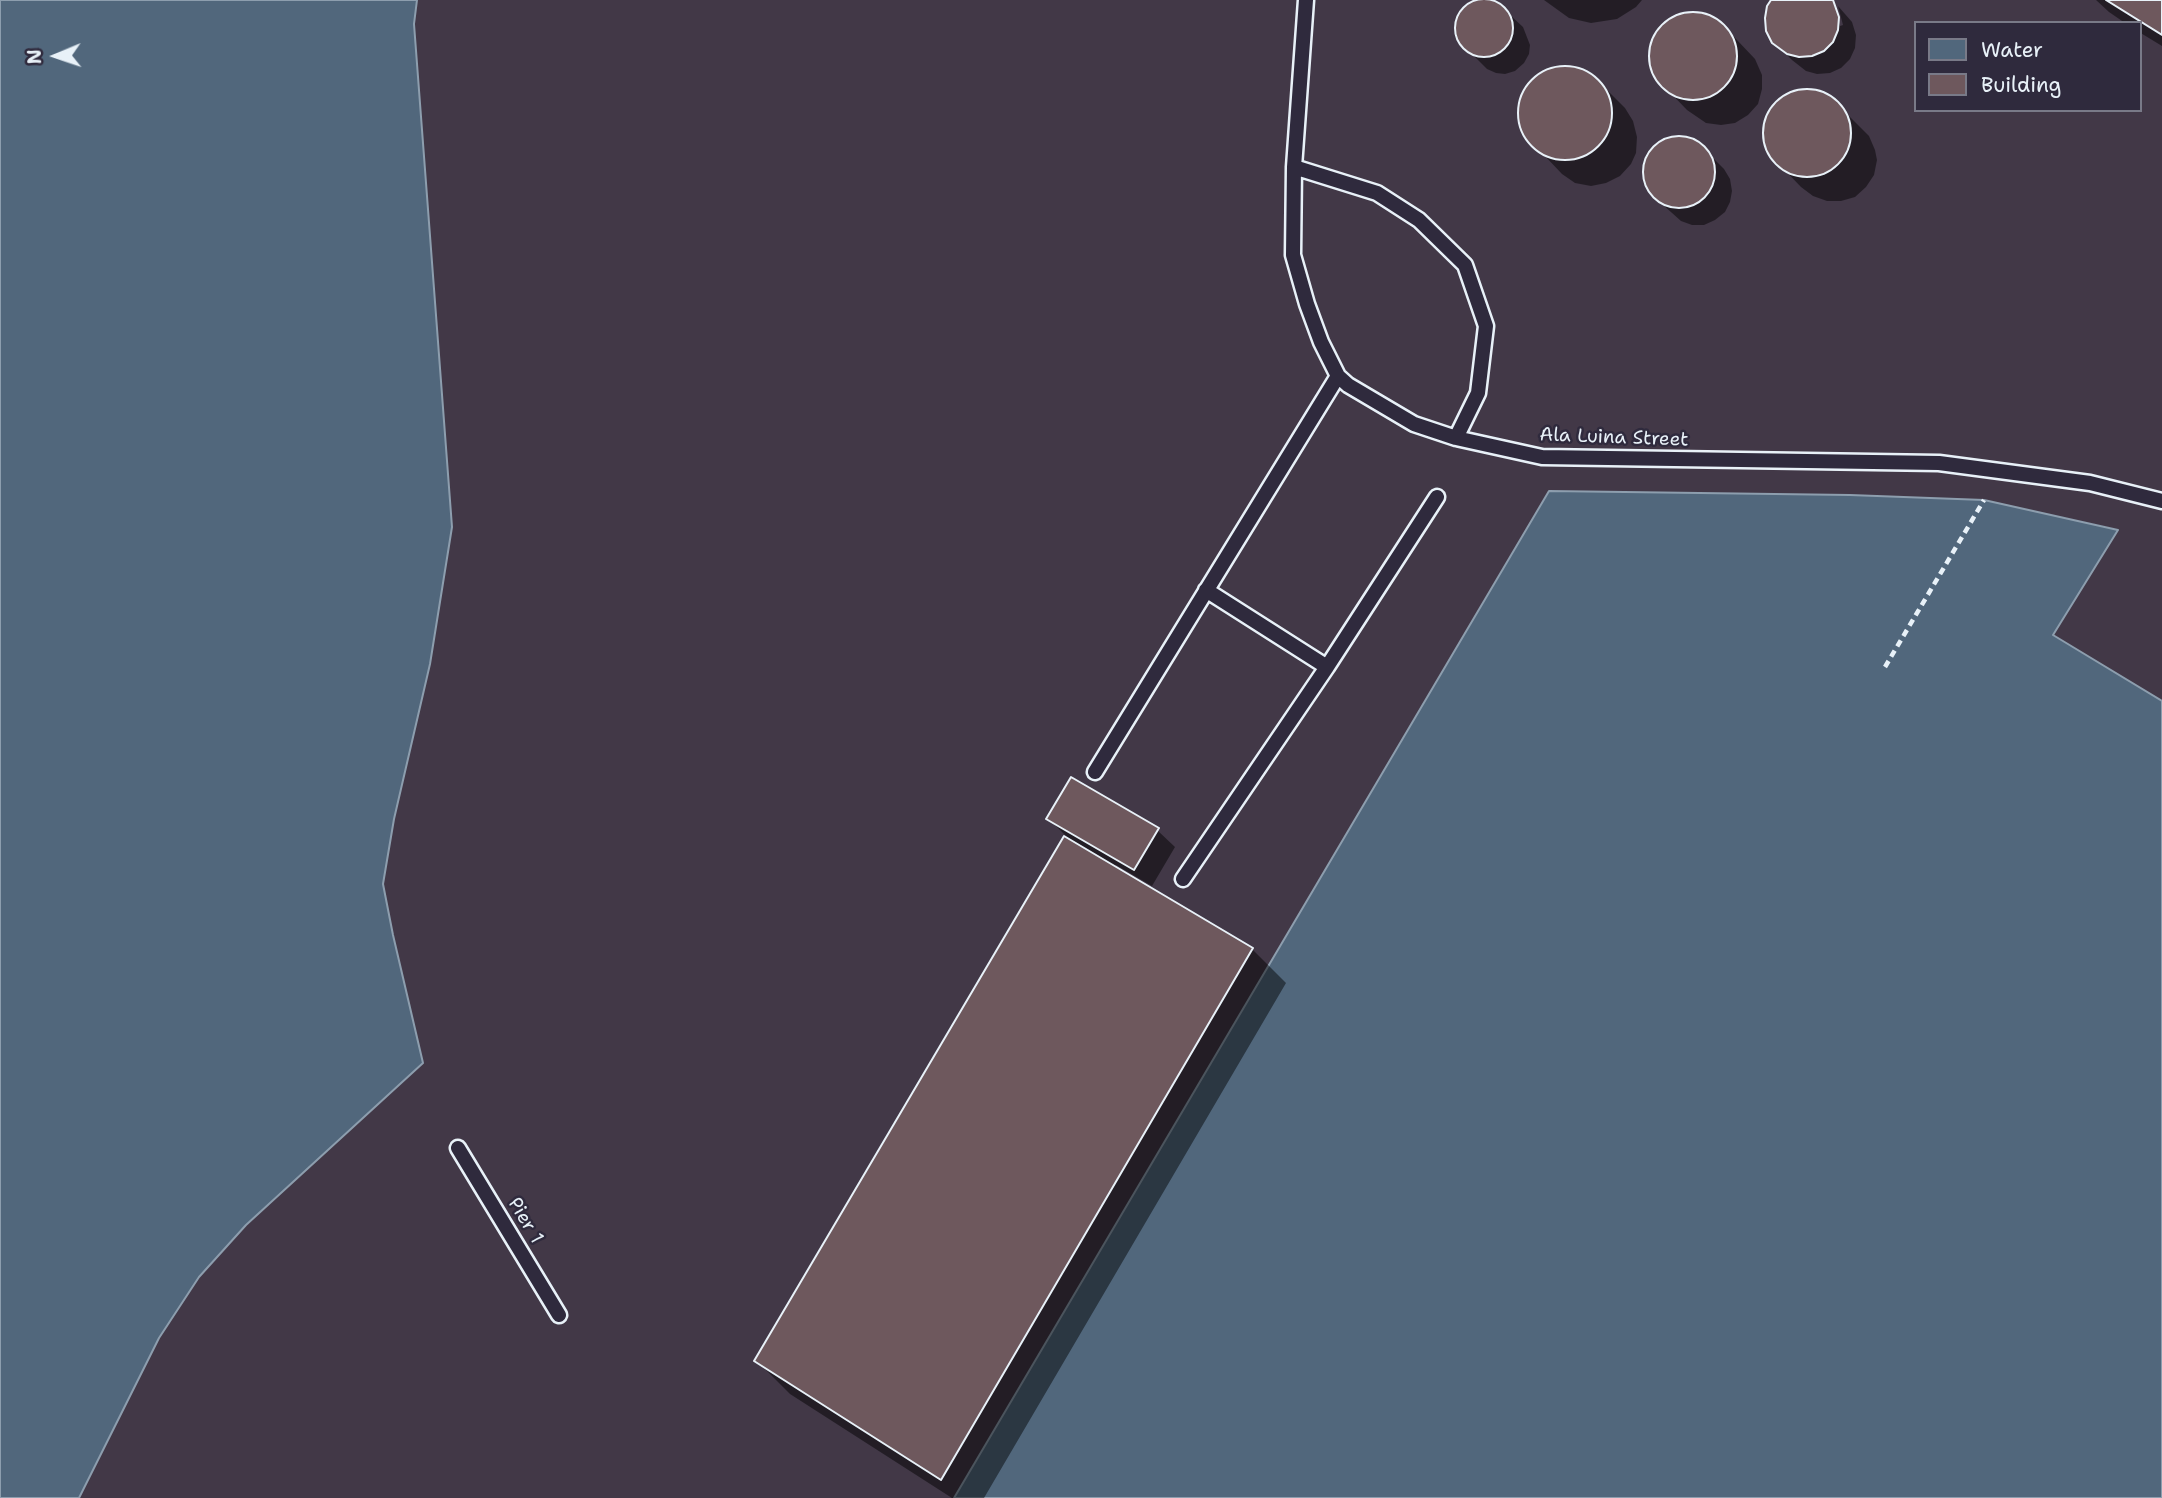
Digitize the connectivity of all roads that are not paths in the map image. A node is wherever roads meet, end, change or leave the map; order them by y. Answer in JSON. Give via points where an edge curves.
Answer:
{"nodes":[{"id":1,"x":1307,"y":0,"type":"edge"},
{"id":2,"x":1294,"y":167,"type":"junction"},
{"id":3,"x":1338,"y":376,"type":"junction"},
{"id":4,"x":1457,"y":438,"type":"junction"},
{"id":5,"x":1437,"y":498,"type":"dead end"},
{"id":6,"x":2162,"y":501,"type":"edge"},
{"id":7,"x":1206,"y":590,"type":"junction"},
{"id":8,"x":1327,"y":667,"type":"junction"},
{"id":9,"x":1095,"y":772,"type":"dead end"},
{"id":10,"x":1183,"y":879,"type":"dead end"},
{"id":11,"x":458,"y":1148,"type":"dead end"},
{"id":12,"x":559,"y":1315,"type":"dead end"}],
"edges":[{"from":1,"to":2,"type":"lane","name":"Ala Luina Street"},
{"from":2,"to":3,"type":"lane","name":"Ala Luina Street","via":[[1293,255],[1311,317]]},
{"from":2,"to":4,"type":"lane","via":[[1377,193],[1419,220],[1465,265],[1486,326],[1478,393]]},
{"from":3,"to":4,"type":"lane","name":"Ala Luina Street","via":[[1414,424]]},
{"from":3,"to":7,"type":"lane"},
{"from":4,"to":6,"type":"lane","name":"Ala Luina Street","via":[[1542,457],[1939,463],[2090,483]]},
{"from":5,"to":8,"type":"lane"},
{"from":7,"to":8,"type":"lane"},
{"from":7,"to":9,"type":"lane"},
{"from":8,"to":10,"type":"lane"},
{"from":11,"to":12,"type":"lane","name":"Pier 1"}]}
